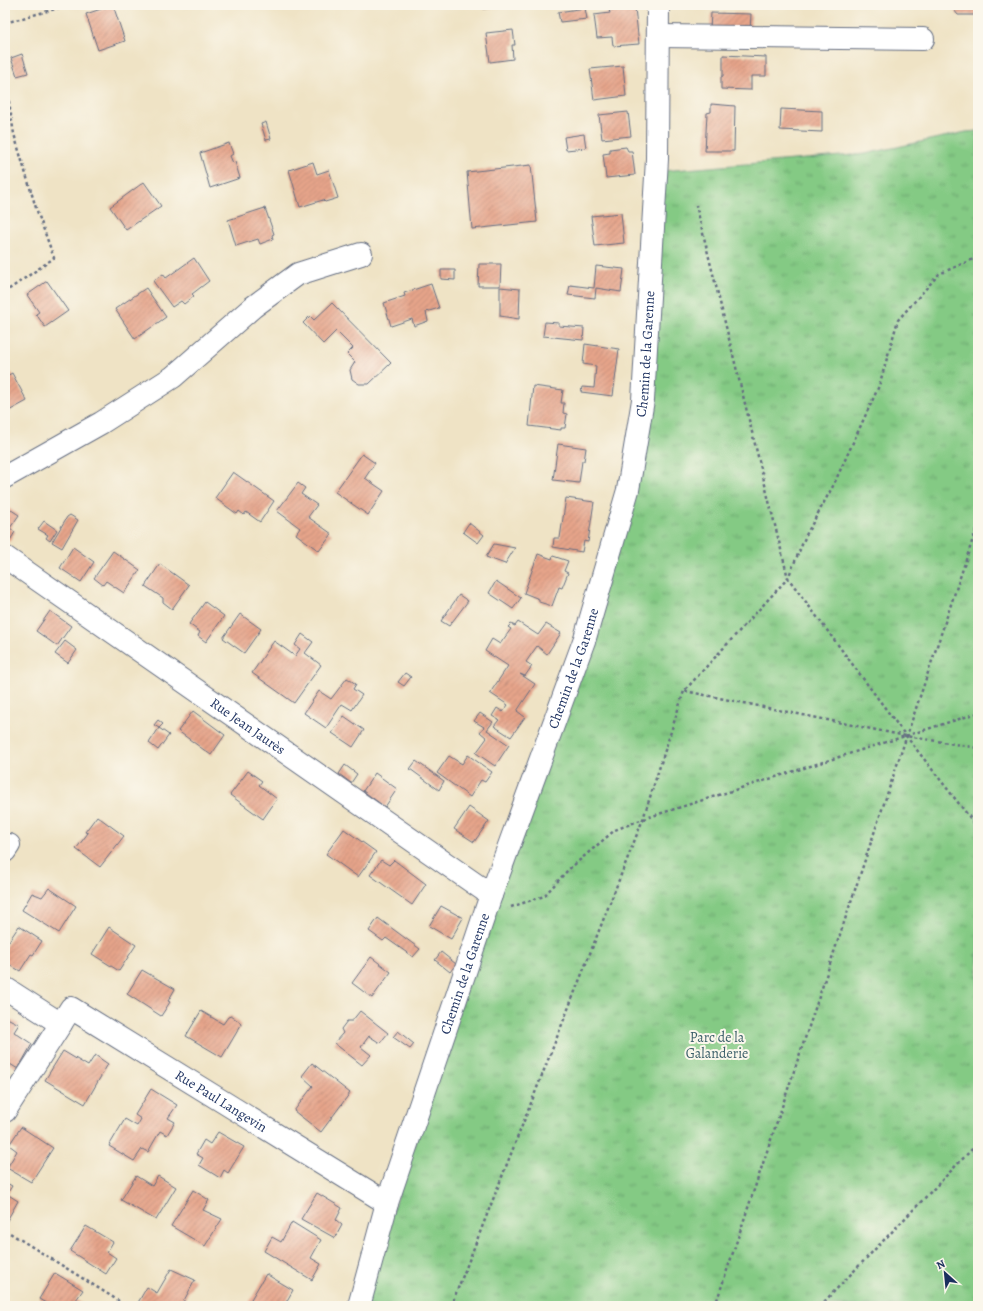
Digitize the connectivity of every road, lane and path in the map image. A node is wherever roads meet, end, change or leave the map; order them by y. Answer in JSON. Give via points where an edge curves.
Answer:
{"nodes":[{"id":1,"x":69,"y":5,"type":"edge"},
{"id":2,"x":658,"y":5,"type":"edge"},
{"id":3,"x":5,"y":22,"type":"edge"},
{"id":4,"x":658,"y":36,"type":"junction"},
{"id":5,"x":923,"y":39,"type":"dead end"},
{"id":6,"x":5,"y":77,"type":"edge"},
{"id":7,"x":696,"y":205,"type":"dead end"},
{"id":8,"x":361,"y":254,"type":"dead end"},
{"id":9,"x":978,"y":257,"type":"edge"},
{"id":10,"x":5,"y":292,"type":"edge"},
{"id":11,"x":5,"y":477,"type":"edge"},
{"id":12,"x":978,"y":524,"type":"edge"},
{"id":13,"x":5,"y":557,"type":"edge"},
{"id":14,"x":788,"y":578,"type":"junction"},
{"id":15,"x":684,"y":691,"type":"junction"},
{"id":16,"x":978,"y":713,"type":"edge"},
{"id":17,"x":906,"y":736,"type":"junction"},
{"id":18,"x":978,"y":748,"type":"edge"},
{"id":19,"x":643,"y":820,"type":"junction"},
{"id":20,"x":978,"y":828,"type":"edge"},
{"id":21,"x":491,"y":895,"type":"junction"},
{"id":22,"x":5,"y":988,"type":"edge"},
{"id":23,"x":61,"y":1024,"type":"junction"},
{"id":24,"x":5,"y":1111,"type":"edge"},
{"id":25,"x":978,"y":1143,"type":"edge"},
{"id":26,"x":387,"y":1203,"type":"junction"},
{"id":27,"x":5,"y":1230,"type":"edge"},
{"id":28,"x":119,"y":1301,"type":"dead end"},
{"id":29,"x":359,"y":1306,"type":"edge"},
{"id":30,"x":452,"y":1306,"type":"edge"},
{"id":31,"x":716,"y":1306,"type":"edge"},
{"id":32,"x":820,"y":1306,"type":"edge"}],
"edges":[{"from":1,"to":3,"type":"path"},
{"from":2,"to":4,"type":"street","name":"Chemin de la Garenne"},
{"from":4,"to":5,"type":"street"},
{"from":4,"to":21,"type":"street","name":"Chemin de la Garenne","via":[[657,159],[643,400],[628,490],[585,638]]},
{"from":6,"to":10,"type":"path","via":[[14,134],[54,258]]},
{"from":7,"to":14,"type":"path"},
{"from":8,"to":11,"type":"street","via":[[298,274],[253,307],[174,377],[101,424]]},
{"from":9,"to":14,"type":"path","via":[[939,274],[898,320],[878,386]]},
{"from":12,"to":17,"type":"path"},
{"from":13,"to":21,"type":"street","name":"Rue Jean Jaurès"},
{"from":14,"to":15,"type":"path"},
{"from":14,"to":17,"type":"path"},
{"from":15,"to":17,"type":"path"},
{"from":15,"to":19,"type":"path"},
{"from":16,"to":17,"type":"path"},
{"from":17,"to":18,"type":"path"},
{"from":17,"to":19,"type":"path"},
{"from":17,"to":20,"type":"path"},
{"from":17,"to":31,"type":"path"},
{"from":19,"to":21,"type":"path","via":[[615,830],[568,870],[544,896],[512,908]]},
{"from":19,"to":30,"type":"path"},
{"from":21,"to":26,"type":"street","name":"Chemin de la Garenne"},
{"from":22,"to":23,"type":"street"},
{"from":23,"to":24,"type":"street","name":"Rue Paul Langevin"},
{"from":23,"to":26,"type":"street","name":"Rue Paul Langevin","via":[[70,1008]]},
{"from":25,"to":32,"type":"path"},
{"from":26,"to":29,"type":"street","name":"Chemin de la Garenne"},
{"from":27,"to":28,"type":"path"}]}
